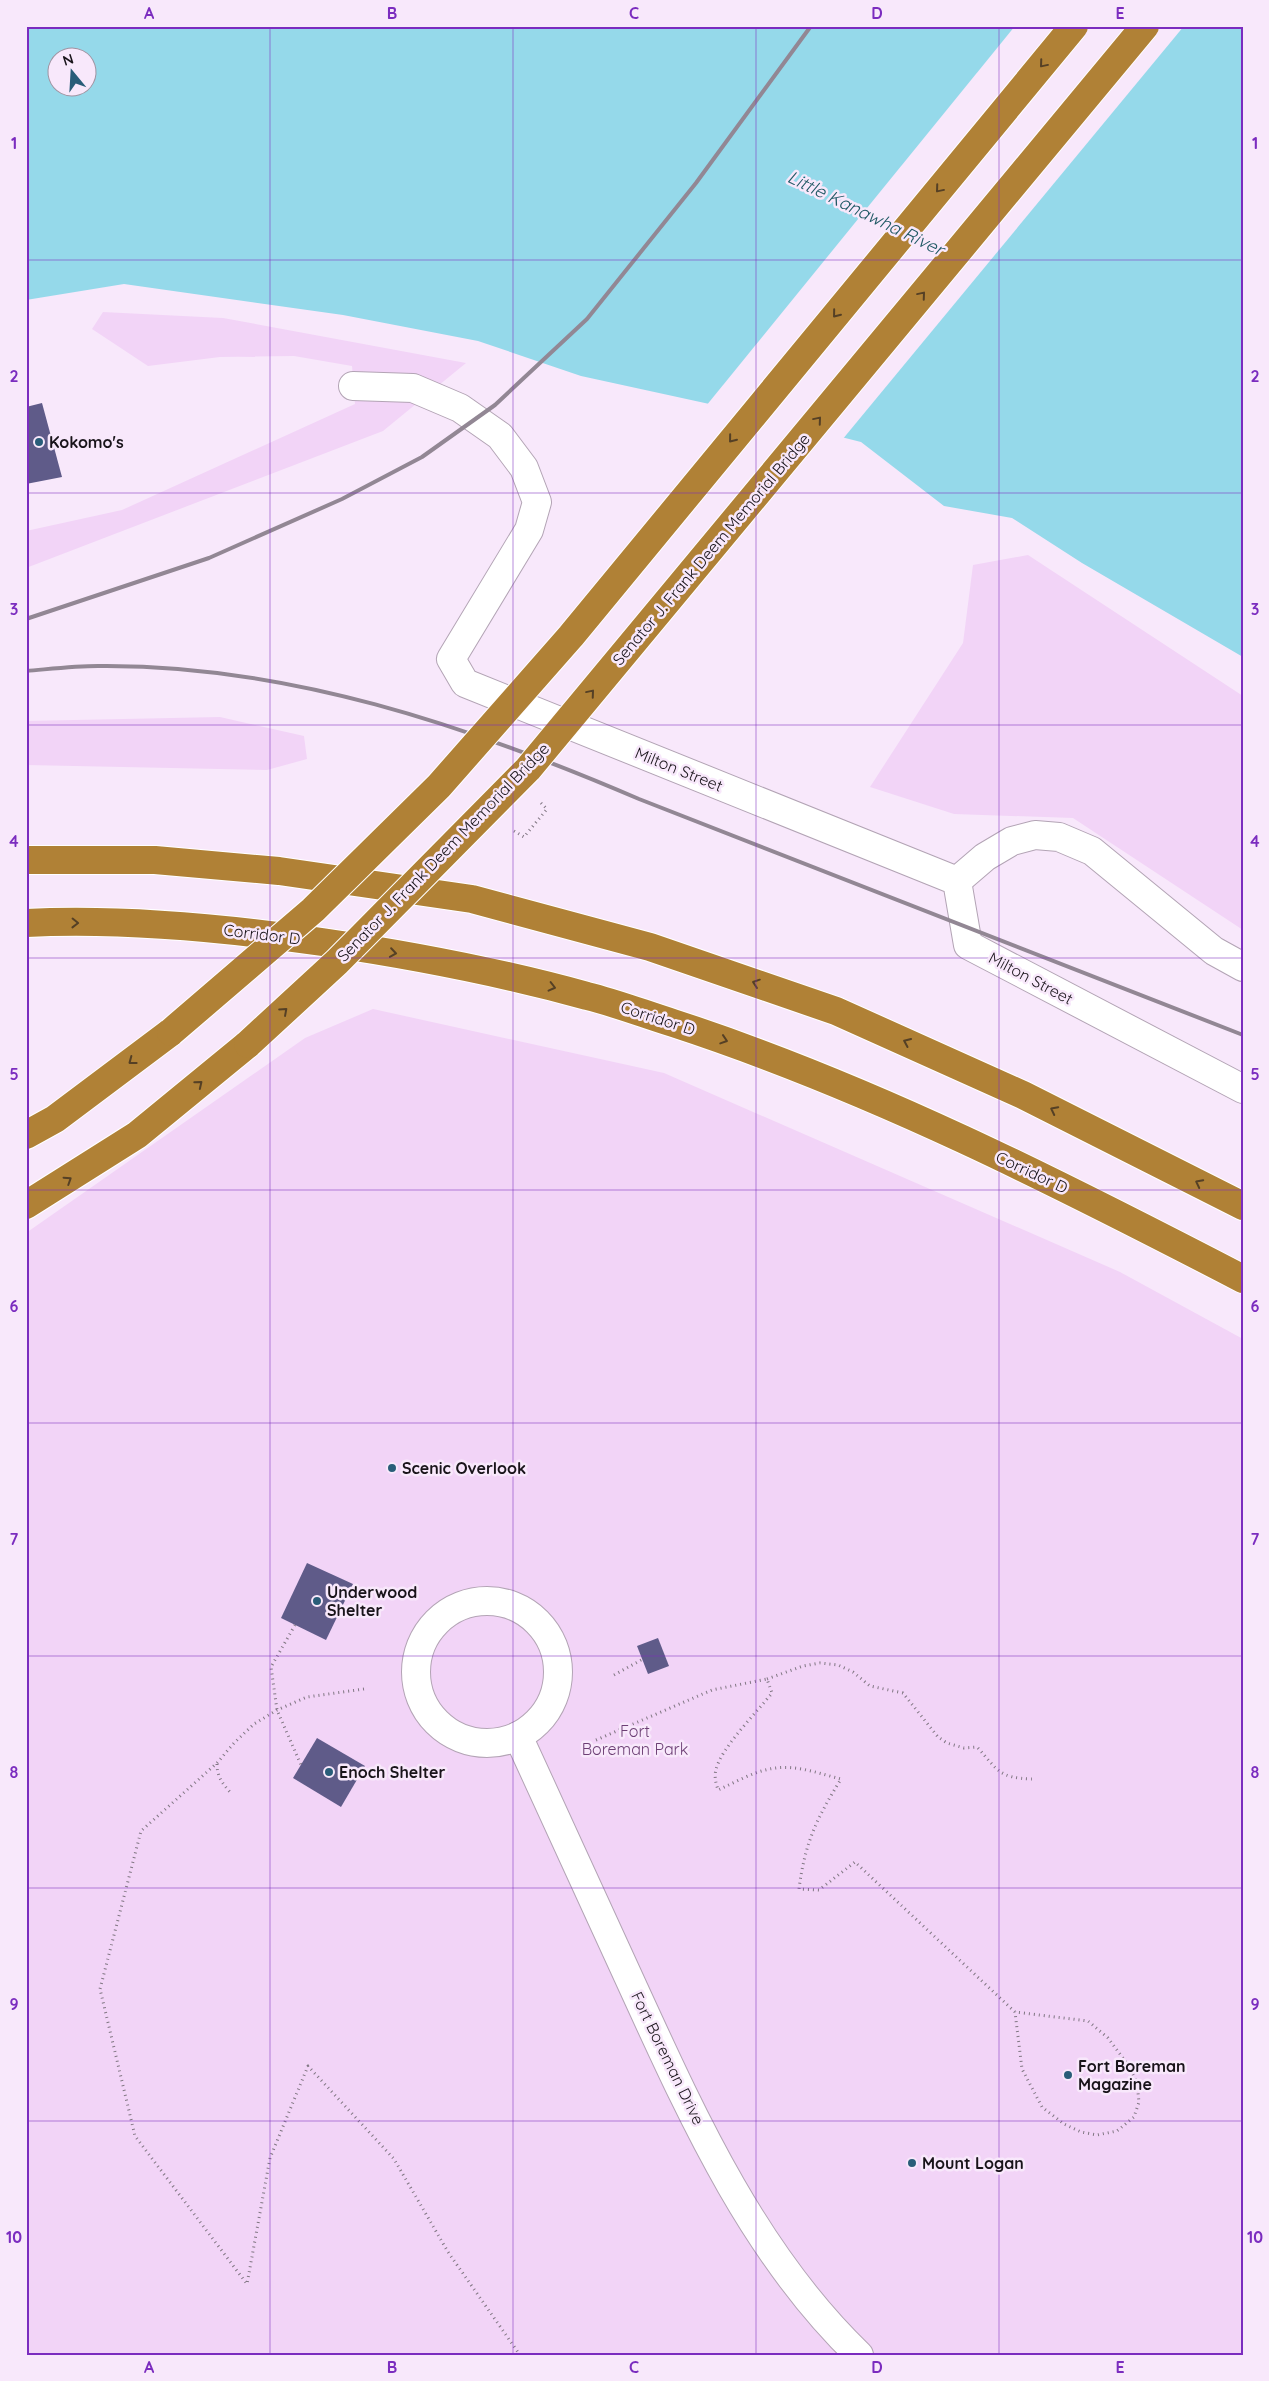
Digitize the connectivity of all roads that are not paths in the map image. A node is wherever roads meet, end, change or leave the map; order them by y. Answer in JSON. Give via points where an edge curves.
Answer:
{"nodes":[{"id":1,"x":1074,"y":26,"type":"edge"},
{"id":2,"x":1145,"y":26,"type":"edge"},
{"id":3,"x":354,"y":386,"type":"dead end"},
{"id":4,"x":26,"y":860,"type":"edge"},
{"id":5,"x":957,"y":881,"type":"junction"},
{"id":6,"x":26,"y":923,"type":"edge"},
{"id":7,"x":1243,"y":967,"type":"edge"},
{"id":8,"x":1243,"y":1089,"type":"edge"},
{"id":9,"x":26,"y":1136,"type":"edge"},
{"id":10,"x":26,"y":1205,"type":"edge"},
{"id":11,"x":1243,"y":1206,"type":"edge"},
{"id":12,"x":1243,"y":1279,"type":"edge"},
{"id":13,"x":518,"y":1736,"type":"junction"},
{"id":14,"x":859,"y":2355,"type":"edge"}],
"edges":[{"from":1,"to":9,"type":"highway","one_way":true,"bridge":true,"via":[[571,636],[439,786],[313,910],[171,1032],[55,1119]]},
{"from":10,"to":2,"type":"highway","name":"Senator J. Frank Deem Memorial Bridge","one_way":true,"bridge":true,"via":[[137,1135],[248,1044],[337,962],[528,769]]},
{"from":3,"to":5,"type":"street","name":"Milton Street","via":[[412,388],[460,408],[500,436],[524,468],[537,502],[529,530],[451,659],[465,683]]},
{"from":11,"to":4,"type":"highway","one_way":true,"via":[[1023,1095],[836,1010],[650,947],[472,899],[280,870],[155,860]]},
{"from":5,"to":7,"type":"street","via":[[985,857],[1012,841],[1035,835],[1059,837],[1092,851],[1214,951]]},
{"from":5,"to":8,"type":"street","name":"Milton Street","via":[[968,944]]},
{"from":6,"to":12,"type":"highway","name":"Corridor D","one_way":true,"via":[[144,924],[238,930],[405,954],[590,996],[742,1046],[888,1105],[1066,1188]]},
{"from":13,"to":13,"type":"street","via":[[536,1724],[550,1706],[557,1685],[557,1662],[551,1641],[538,1623],[520,1609],[499,1602],[476,1602],[455,1608],[435,1623],[421,1643],[416,1668],[418,1692],[429,1714],[447,1732],[470,1741],[494,1743]]},
{"from":13,"to":14,"type":"street","name":"Fort Boreman Drive","via":[[716,2159],[777,2260],[837,2334]]}]}
